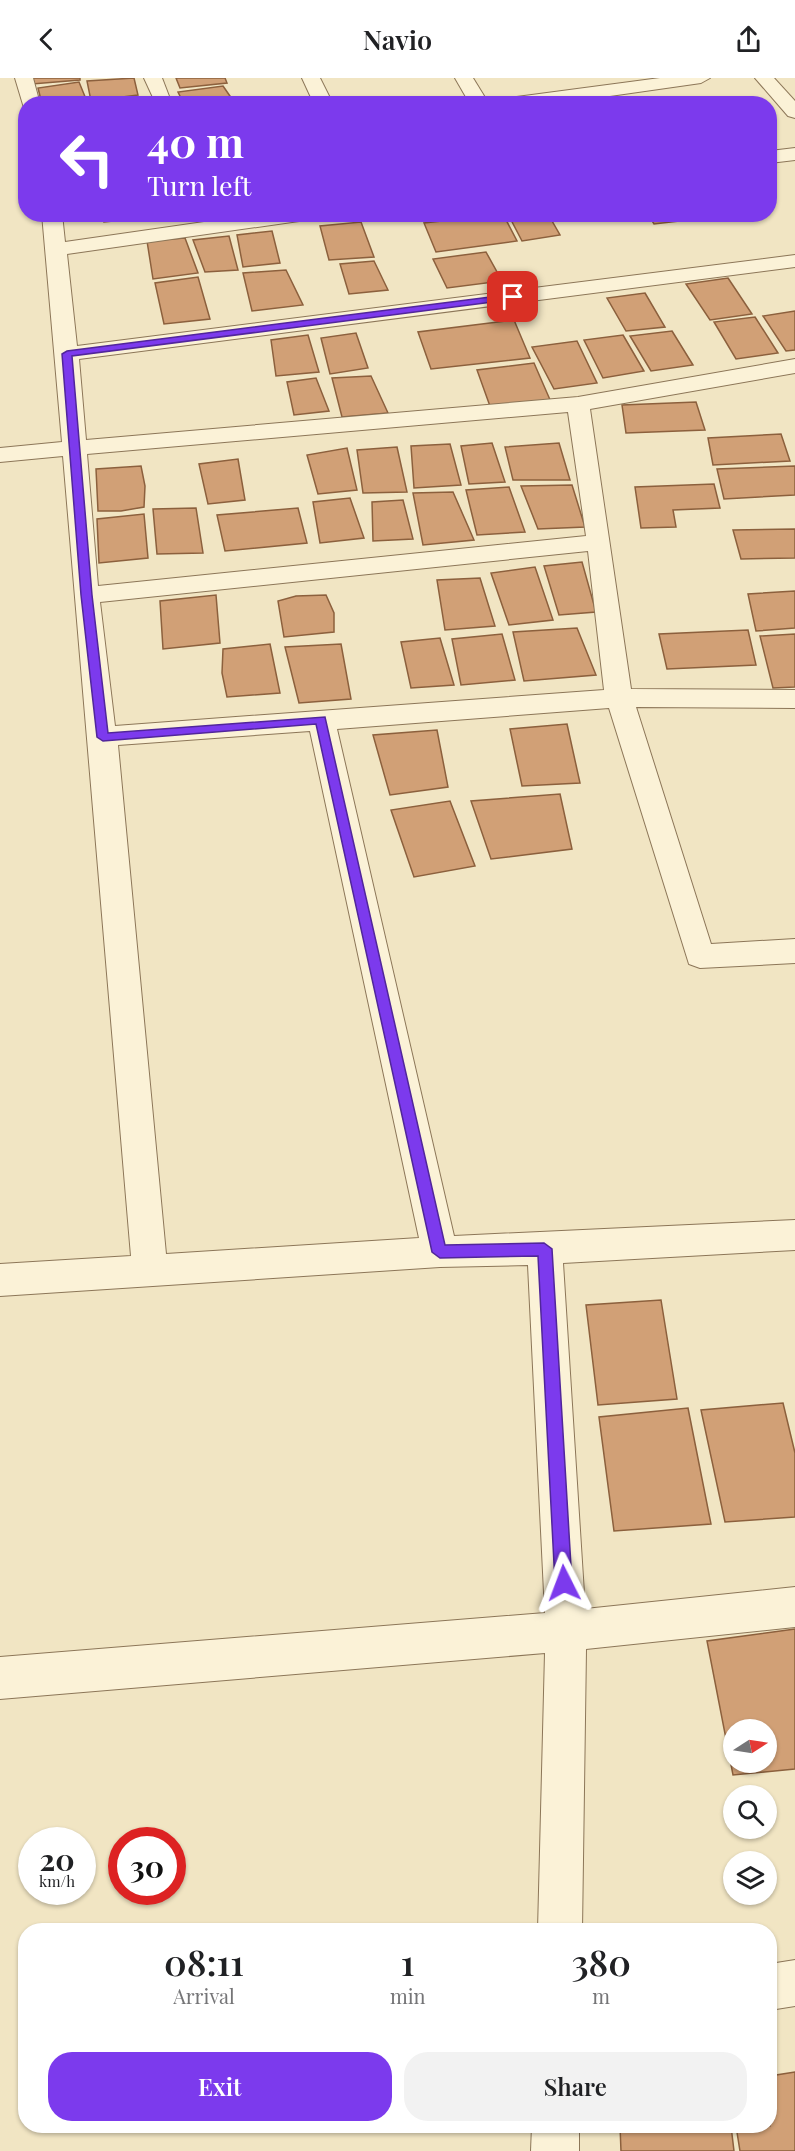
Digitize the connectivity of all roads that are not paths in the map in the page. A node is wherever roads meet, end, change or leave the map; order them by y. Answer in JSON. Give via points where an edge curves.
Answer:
{"nodes":[{"id":1,"x":24,"y":78,"type":"edge"},
{"id":2,"x":153,"y":78,"type":"edge"},
{"id":3,"x":311,"y":78,"type":"edge"},
{"id":4,"x":464,"y":78,"type":"edge"},
{"id":5,"x":701,"y":78,"type":"edge"},
{"id":6,"x":764,"y":78,"type":"edge"},
{"id":7,"x":620,"y":84,"type":"edge"},
{"id":8,"x":29,"y":96,"type":"edge"},
{"id":9,"x":161,"y":96,"type":"edge"},
{"id":10,"x":320,"y":96,"type":"edge"},
{"id":11,"x":475,"y":96,"type":"edge"},
{"id":12,"x":553,"y":96,"type":"edge"},
{"id":13,"x":795,"y":112,"type":"edge"},
{"id":14,"x":795,"y":154,"type":"edge"},
{"id":15,"x":777,"y":156,"type":"edge"},
{"id":16,"x":53,"y":222,"type":"edge"},
{"id":17,"x":249,"y":222,"type":"edge"},
{"id":18,"x":56,"y":249,"type":"junction"},
{"id":19,"x":795,"y":261,"type":"edge"},
{"id":20,"x":67,"y":354,"type":"junction"},
{"id":21,"x":795,"y":367,"type":"edge"},
{"id":22,"x":578,"y":404,"type":"junction"},
{"id":23,"x":74,"y":449,"type":"junction"},
{"id":24,"x":0,"y":455,"type":"edge"},
{"id":25,"x":599,"y":542,"type":"junction"},
{"id":26,"x":87,"y":595,"type":"junction"},
{"id":27,"x":619,"y":698,"type":"junction"},
{"id":28,"x":795,"y":699,"type":"edge"},
{"id":29,"x":321,"y":720,"type":"junction"},
{"id":30,"x":103,"y":737,"type":"junction"},
{"id":31,"x":795,"y":951,"type":"edge"},
{"id":32,"x":795,"y":1235,"type":"edge"},
{"id":33,"x":544,"y":1249,"type":"junction"},
{"id":34,"x":440,"y":1252,"type":"junction"},
{"id":35,"x":150,"y":1271,"type":"junction"},
{"id":36,"x":0,"y":1280,"type":"edge"},
{"id":37,"x":795,"y":1607,"type":"edge"},
{"id":38,"x":567,"y":1630,"type":"junction"},
{"id":39,"x":0,"y":1678,"type":"edge"},
{"id":40,"x":560,"y":1923,"type":"edge"},
{"id":41,"x":795,"y":1983,"type":"edge"},
{"id":42,"x":777,"y":1986,"type":"edge"},
{"id":43,"x":556,"y":2133,"type":"edge"},
{"id":44,"x":555,"y":2151,"type":"edge"}],
"edges":[{"from":1,"to":8,"type":"street"},
{"from":2,"to":9,"type":"street"},
{"from":3,"to":10,"type":"street"},
{"from":4,"to":11,"type":"street"},
{"from":5,"to":7,"type":"street"},
{"from":6,"to":13,"type":"street"},
{"from":7,"to":12,"type":"street"},
{"from":14,"to":15,"type":"street"},
{"from":16,"to":18,"type":"street"},
{"from":17,"to":18,"type":"street"},
{"from":18,"to":20,"type":"street"},
{"from":19,"to":20,"type":"street"},
{"from":20,"to":23,"type":"street"},
{"from":21,"to":22,"type":"street"},
{"from":22,"to":23,"type":"street"},
{"from":22,"to":25,"type":"street"},
{"from":23,"to":24,"type":"street"},
{"from":23,"to":26,"type":"street"},
{"from":25,"to":26,"type":"street"},
{"from":25,"to":27,"type":"street"},
{"from":26,"to":30,"type":"street"},
{"from":27,"to":28,"type":"street"},
{"from":27,"to":29,"type":"street"},
{"from":27,"to":31,"type":"street","via":[[700,956]]},
{"from":29,"to":30,"type":"street"},
{"from":29,"to":34,"type":"street"},
{"from":30,"to":35,"type":"street"},
{"from":32,"to":33,"type":"street"},
{"from":33,"to":34,"type":"street"},
{"from":33,"to":38,"type":"street"},
{"from":34,"to":35,"type":"street"},
{"from":35,"to":36,"type":"street"},
{"from":37,"to":38,"type":"street"},
{"from":38,"to":39,"type":"street"},
{"from":38,"to":40,"type":"street"},
{"from":41,"to":42,"type":"street"},
{"from":43,"to":44,"type":"street"}]}
